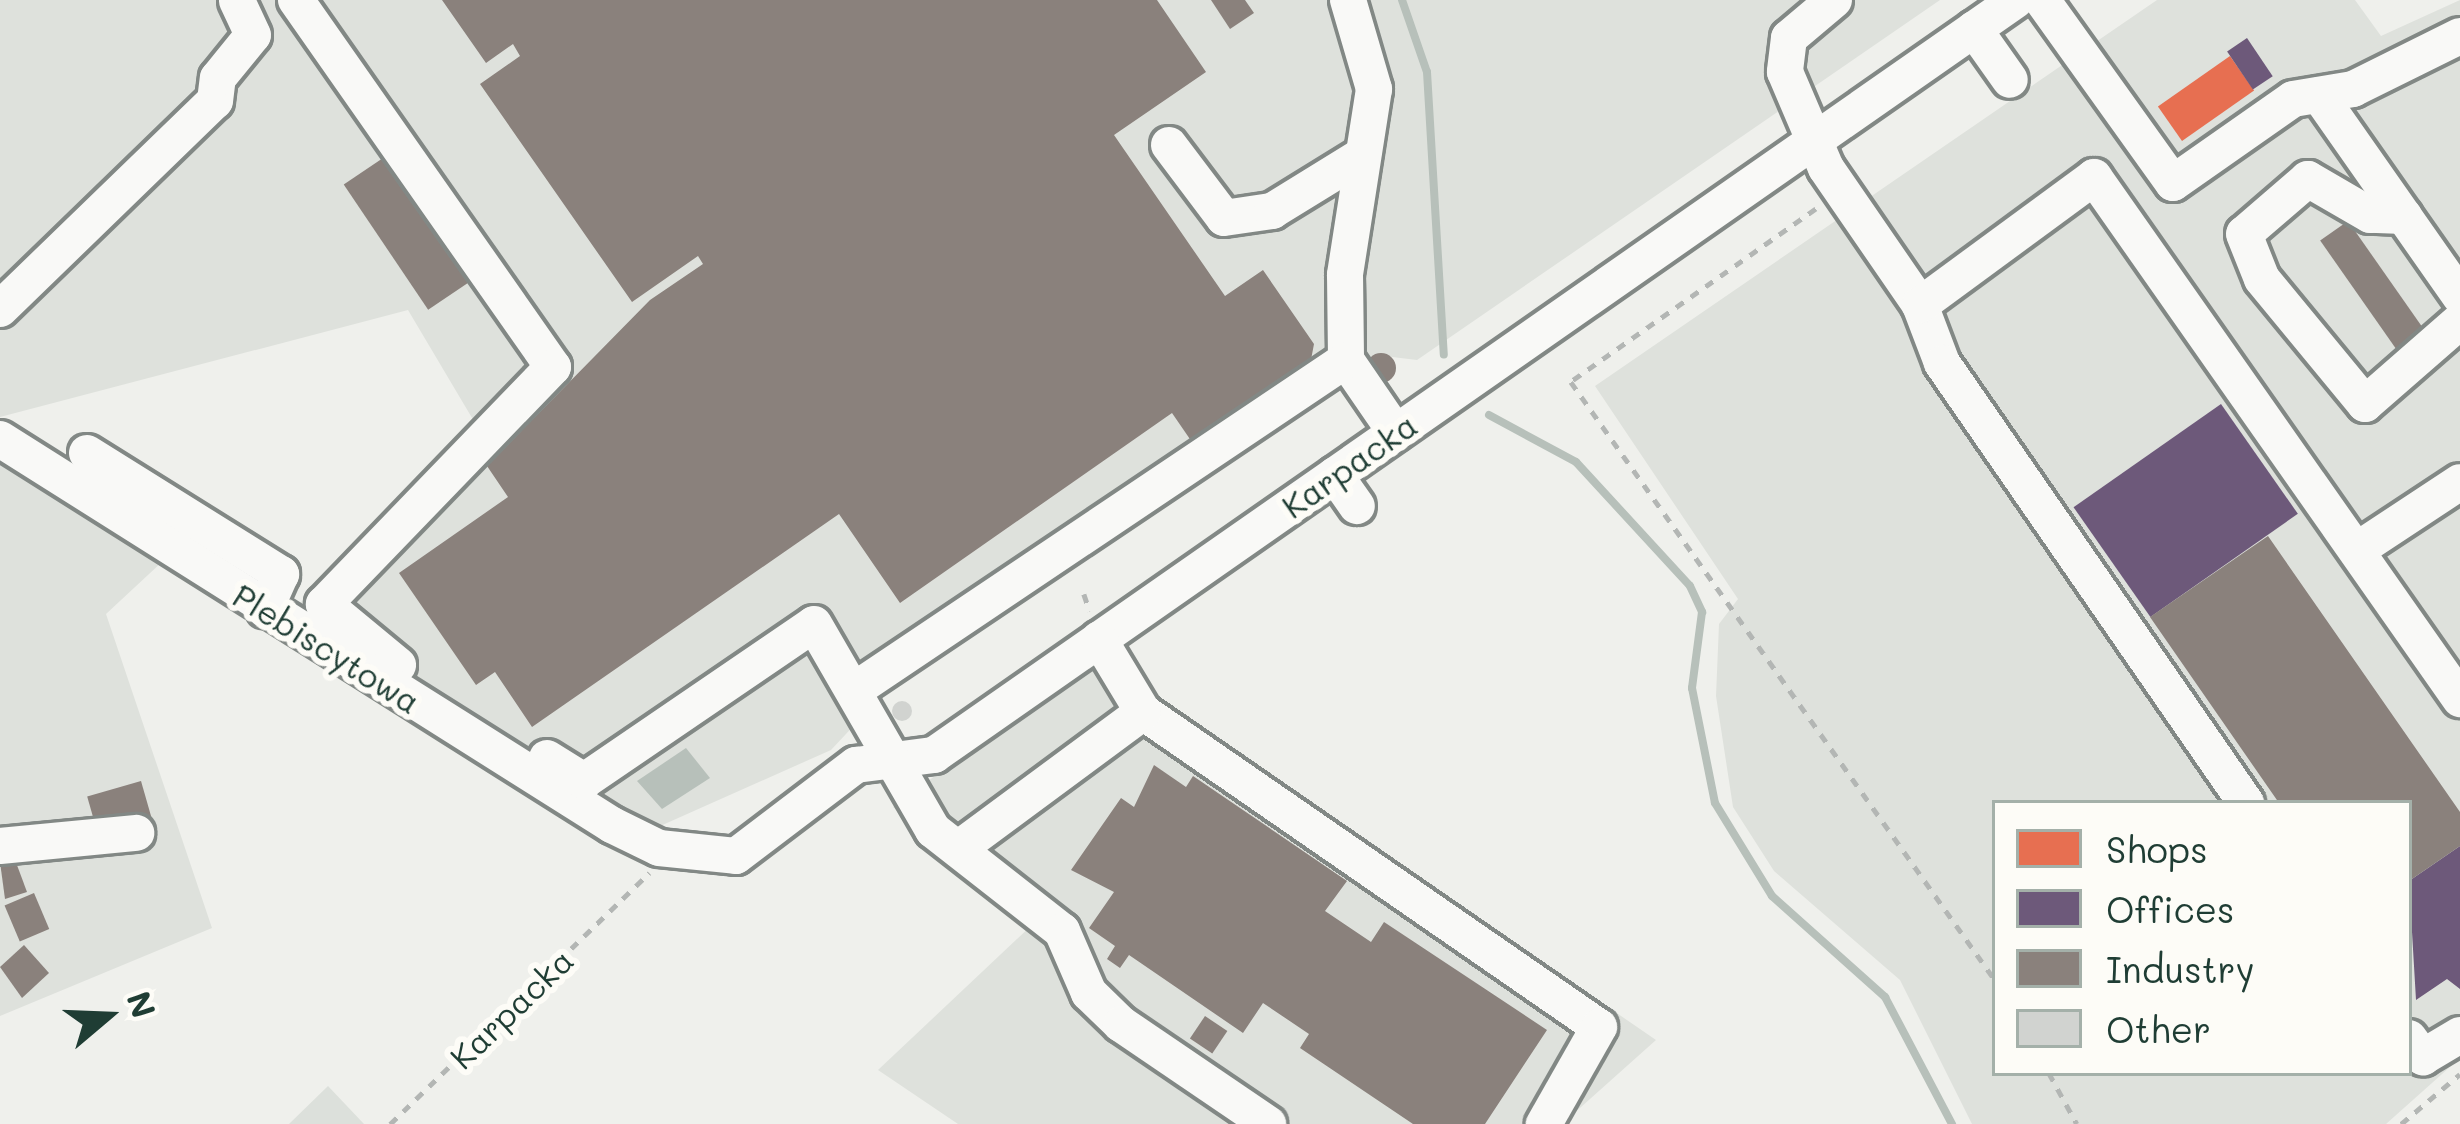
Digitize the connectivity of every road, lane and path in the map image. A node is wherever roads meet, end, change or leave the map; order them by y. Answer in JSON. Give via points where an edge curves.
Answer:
{"nodes":[{"id":1,"x":237,"y":0,"type":"edge"},
{"id":2,"x":296,"y":0,"type":"edge"},
{"id":3,"x":1348,"y":0,"type":"edge"},
{"id":4,"x":1834,"y":0,"type":"edge"},
{"id":5,"x":2016,"y":0,"type":"edge"},
{"id":6,"x":2042,"y":0,"type":"edge"},
{"id":7,"x":1974,"y":29,"type":"junction"},
{"id":8,"x":2460,"y":36,"type":"edge"},
{"id":9,"x":2010,"y":80,"type":"dead end"},
{"id":10,"x":2319,"y":94,"type":"junction"},
{"id":11,"x":1814,"y":141,"type":"junction"},
{"id":12,"x":1169,"y":145,"type":"dead end"},
{"id":13,"x":1363,"y":155,"type":"junction"},
{"id":14,"x":1838,"y":190,"type":"junction"},
{"id":15,"x":2404,"y":216,"type":"junction"},
{"id":16,"x":2460,"y":296,"type":"edge"},
{"id":17,"x":1921,"y":305,"type":"junction"},
{"id":18,"x":0,"y":309,"type":"edge"},
{"id":19,"x":2460,"y":321,"type":"edge"},
{"id":20,"x":1346,"y":360,"type":"junction"},
{"id":21,"x":1396,"y":433,"type":"junction"},
{"id":22,"x":0,"y":439,"type":"edge"},
{"id":23,"x":87,"y":453,"type":"dead end"},
{"id":24,"x":1335,"y":475,"type":"junction"},
{"id":25,"x":2460,"y":482,"type":"edge"},
{"id":26,"x":1357,"y":506,"type":"dead end"},
{"id":27,"x":2357,"y":550,"type":"junction"},
{"id":28,"x":265,"y":610,"type":"junction"},
{"id":29,"x":1100,"y":639,"type":"junction"},
{"id":30,"x":859,"y":687,"type":"junction"},
{"id":31,"x":2460,"y":698,"type":"edge"},
{"id":32,"x":1143,"y":712,"type":"junction"},
{"id":33,"x":895,"y":765,"type":"junction"},
{"id":34,"x":2244,"y":800,"type":"edge"},
{"id":35,"x":136,"y":833,"type":"dead end"},
{"id":36,"x":0,"y":846,"type":"edge"},
{"id":37,"x":659,"y":848,"type":"joint"},
{"id":38,"x":958,"y":849,"type":"junction"},
{"id":39,"x":632,"y":893,"type":"dead end"},
{"id":40,"x":1992,"y":976,"type":"edge"},
{"id":41,"x":2460,"y":1035,"type":"edge"},
{"id":42,"x":2412,"y":1043,"type":"edge"},
{"id":43,"x":2460,"y":1074,"type":"edge"},
{"id":44,"x":2051,"y":1076,"type":"edge"},
{"id":45,"x":390,"y":1124,"type":"edge"},
{"id":46,"x":1268,"y":1124,"type":"edge"},
{"id":47,"x":1544,"y":1124,"type":"edge"},
{"id":48,"x":2077,"y":1124,"type":"edge"},
{"id":49,"x":2401,"y":1124,"type":"edge"}],
"edges":[{"from":1,"to":18,"type":"street","via":[[253,34],[218,78],[214,101]]},
{"from":2,"to":30,"type":"street","via":[[553,367],[324,604],[366,645],[584,781],[814,624]]},
{"from":3,"to":13,"type":"street","via":[[1372,62]]},
{"from":4,"to":11,"type":"street","via":[[1789,38],[1785,72]]},
{"from":5,"to":7,"type":"street","name":"Karpacka"},
{"from":6,"to":10,"type":"street","via":[[2173,183],[2293,99]]},
{"from":7,"to":9,"type":"street"},
{"from":7,"to":11,"type":"street","name":"Karpacka"},
{"from":8,"to":10,"type":"street","via":[[2353,89]]},
{"from":10,"to":15,"type":"street"},
{"from":11,"to":14,"type":"street"},
{"from":11,"to":21,"type":"street","name":"Karpacka"},
{"from":12,"to":13,"type":"street","via":[[1224,218],[1272,211]]},
{"from":13,"to":20,"type":"street","via":[[1345,275]]},
{"from":14,"to":17,"type":"street"},
{"from":14,"to":40,"type":"path","via":[[1571,382]]},
{"from":15,"to":16,"type":"street"},
{"from":15,"to":19,"type":"street","via":[[2370,215],[2308,179],[2244,234],[2261,279],[2365,404]]},
{"from":17,"to":27,"type":"street","via":[[2094,178]]},
{"from":17,"to":34,"type":"street","via":[[1942,363]]},
{"from":20,"to":21,"type":"street"},
{"from":20,"to":30,"type":"street"},
{"from":21,"to":24,"type":"street","name":"Karpacka"},
{"from":22,"to":28,"type":"street","name":"Plebiscytowa"},
{"from":23,"to":28,"type":"street","via":[[281,574]]},
{"from":24,"to":26,"type":"street"},
{"from":24,"to":29,"type":"street","name":"Karpacka"},
{"from":25,"to":27,"type":"street"},
{"from":27,"to":31,"type":"street"},
{"from":28,"to":37,"type":"street","name":"Plebiscytowa"},
{"from":29,"to":32,"type":"street"},
{"from":29,"to":33,"type":"street","name":"Karpacka","via":[[934,755]]},
{"from":30,"to":33,"type":"street"},
{"from":32,"to":38,"type":"street"},
{"from":32,"to":47,"type":"street","via":[[1599,1027]]},
{"from":33,"to":37,"type":"street","name":"Karpacka","via":[[856,766],[736,856]]},
{"from":33,"to":38,"type":"street","via":[[933,830]]},
{"from":35,"to":36,"type":"street"},
{"from":38,"to":46,"type":"street","via":[[1062,931],[1089,992],[1121,1024]]},
{"from":39,"to":45,"type":"path","name":"Karpacka"},
{"from":41,"to":42,"type":"street","via":[[2422,1058]]},
{"from":43,"to":49,"type":"path"},
{"from":44,"to":48,"type":"path"}]}
